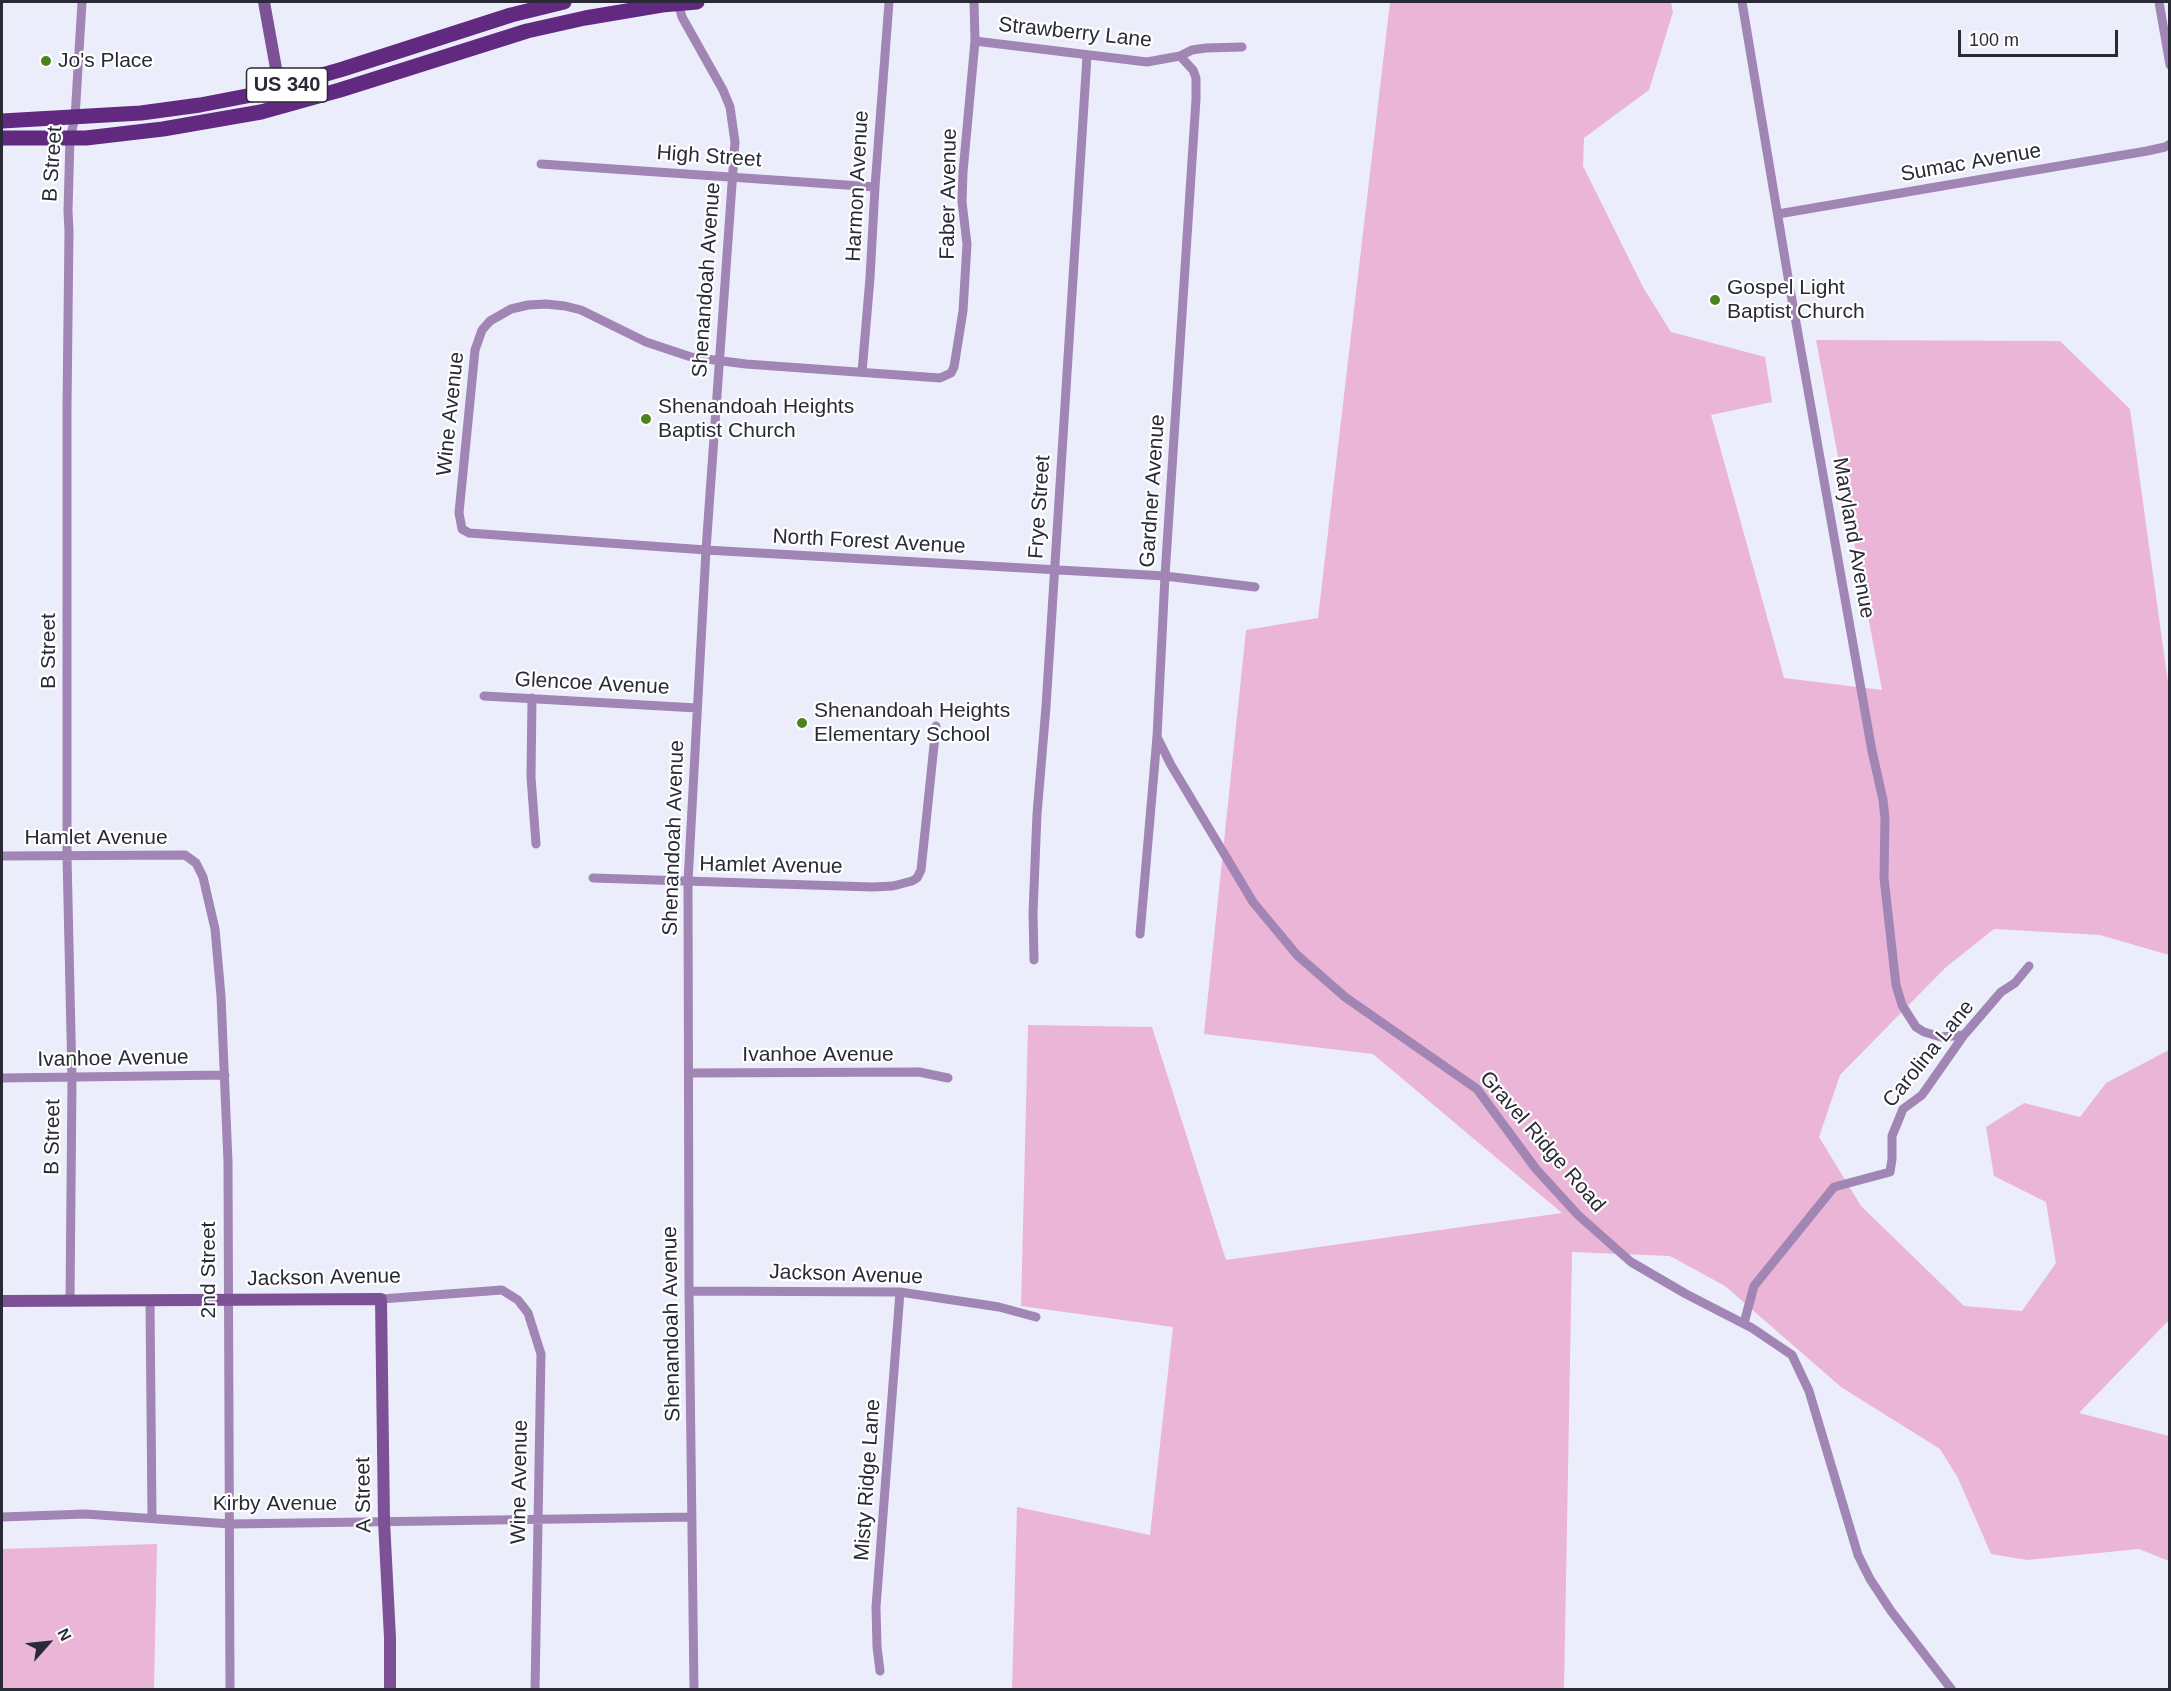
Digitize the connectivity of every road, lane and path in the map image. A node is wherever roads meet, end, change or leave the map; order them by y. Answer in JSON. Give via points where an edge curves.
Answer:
{"nodes":[{"id":1,"x":82,"y":2,"type":"edge"},
{"id":2,"x":264,"y":2,"type":"edge"},
{"id":3,"x":564,"y":2,"type":"edge"},
{"id":4,"x":678,"y":2,"type":"edge"},
{"id":5,"x":697,"y":2,"type":"edge"},
{"id":6,"x":889,"y":2,"type":"edge"},
{"id":7,"x":974,"y":2,"type":"edge"},
{"id":8,"x":1742,"y":2,"type":"edge"},
{"id":9,"x":2159,"y":2,"type":"edge"},
{"id":10,"x":975,"y":41,"type":"junction"},
{"id":11,"x":1242,"y":47,"type":"dead end"},
{"id":12,"x":1087,"y":56,"type":"junction"},
{"id":13,"x":1180,"y":56,"type":"junction"},
{"id":14,"x":2169,"y":65,"type":"edge"},
{"id":15,"x":279,"y":87,"type":"junction"},
{"id":16,"x":283,"y":107,"type":"junction"},
{"id":17,"x":75,"y":118,"type":"junction"},
{"id":18,"x":2,"y":121,"type":"edge"},
{"id":19,"x":2,"y":138,"type":"edge"},
{"id":20,"x":70,"y":138,"type":"junction"},
{"id":21,"x":2169,"y":144,"type":"edge"},
{"id":22,"x":541,"y":164,"type":"dead end"},
{"id":23,"x":733,"y":176,"type":"junction"},
{"id":24,"x":874,"y":187,"type":"junction"},
{"id":25,"x":1778,"y":214,"type":"junction"},
{"id":26,"x":720,"y":361,"type":"junction"},
{"id":27,"x":862,"y":372,"type":"junction"},
{"id":28,"x":481,"y":533,"type":"joint"},
{"id":29,"x":706,"y":550,"type":"junction"},
{"id":30,"x":1054,"y":570,"type":"junction"},
{"id":31,"x":1165,"y":576,"type":"junction"},
{"id":32,"x":1255,"y":586,"type":"dead end"},
{"id":33,"x":484,"y":696,"type":"dead end"},
{"id":34,"x":532,"y":698,"type":"junction"},
{"id":35,"x":697,"y":708,"type":"junction"},
{"id":36,"x":936,"y":726,"type":"dead end"},
{"id":37,"x":1157,"y":737,"type":"junction"},
{"id":38,"x":536,"y":844,"type":"dead end"},
{"id":39,"x":2,"y":856,"type":"edge"},
{"id":40,"x":67,"y":856,"type":"junction"},
{"id":41,"x":190,"y":857,"type":"joint"},
{"id":42,"x":593,"y":879,"type":"dead end"},
{"id":43,"x":688,"y":882,"type":"junction"},
{"id":44,"x":1140,"y":934,"type":"dead end"},
{"id":45,"x":1034,"y":960,"type":"dead end"},
{"id":46,"x":2029,"y":966,"type":"dead end"},
{"id":47,"x":1964,"y":1035,"type":"junction"},
{"id":48,"x":689,"y":1073,"type":"junction"},
{"id":49,"x":225,"y":1075,"type":"junction"},
{"id":50,"x":2,"y":1078,"type":"edge"},
{"id":51,"x":948,"y":1078,"type":"dead end"},
{"id":52,"x":72,"y":1079,"type":"junction"},
{"id":53,"x":502,"y":1290,"type":"joint"},
{"id":54,"x":689,"y":1291,"type":"junction"},
{"id":55,"x":900,"y":1292,"type":"junction"},
{"id":56,"x":228,"y":1299,"type":"junction"},
{"id":57,"x":381,"y":1299,"type":"junction"},
{"id":58,"x":2,"y":1301,"type":"edge"},
{"id":59,"x":150,"y":1301,"type":"junction"},
{"id":60,"x":70,"y":1302,"type":"junction"},
{"id":61,"x":1036,"y":1317,"type":"dead end"},
{"id":62,"x":1744,"y":1323,"type":"junction"},
{"id":63,"x":2,"y":1517,"type":"edge"},
{"id":64,"x":152,"y":1517,"type":"junction"},
{"id":65,"x":692,"y":1517,"type":"junction"},
{"id":66,"x":537,"y":1519,"type":"junction"},
{"id":67,"x":384,"y":1521,"type":"junction"},
{"id":68,"x":231,"y":1524,"type":"junction"},
{"id":69,"x":880,"y":1671,"type":"dead end"},
{"id":70,"x":230,"y":1689,"type":"edge"},
{"id":71,"x":390,"y":1689,"type":"edge"},
{"id":72,"x":535,"y":1689,"type":"edge"},
{"id":73,"x":694,"y":1689,"type":"edge"},
{"id":74,"x":1952,"y":1689,"type":"edge"}],
"edges":[{"from":1,"to":17,"type":"street","name":"B Street"},
{"from":2,"to":15,"type":"street"},
{"from":3,"to":15,"type":"main road","number":"US 340"},
{"from":4,"to":5,"type":"main road","number":"US 340"},
{"from":4,"to":16,"type":"main road","number":"US 340","via":[[527,31]]},
{"from":4,"to":23,"type":"street","name":"Shenandoah Avenue","via":[[730,107],[735,142]]},
{"from":6,"to":24,"type":"street","name":"Harmon Avenue"},
{"from":7,"to":10,"type":"street","name":"Faber Avenue"},
{"from":8,"to":25,"type":"street","name":"Maryland Avenue"},
{"from":9,"to":14,"type":"street"},
{"from":10,"to":12,"type":"street","name":"Strawberry Lane"},
{"from":10,"to":27,"type":"street","name":"Faber Avenue","via":[[963,172],[967,244],[963,311],[954,367],[939,378]]},
{"from":11,"to":13,"type":"street","name":"Strawberry Lane","via":[[1192,50]]},
{"from":12,"to":13,"type":"street","name":"Strawberry Lane","via":[[1147,62]]},
{"from":12,"to":30,"type":"street","name":"Frye Street"},
{"from":13,"to":31,"type":"street","name":"Gardner Avenue","via":[[1196,78],[1196,99]]},
{"from":15,"to":16,"type":"street"},
{"from":15,"to":17,"type":"main road","number":"US 340","via":[[200,105]]},
{"from":16,"to":20,"type":"main road","number":"US 340","via":[[163,129]]},
{"from":17,"to":18,"type":"main road","number":"US 340"},
{"from":17,"to":20,"type":"street","name":"B Street"},
{"from":19,"to":20,"type":"main road","number":"US 340"},
{"from":20,"to":40,"type":"street","name":"B Street"},
{"from":21,"to":25,"type":"street","name":"Sumac Avenue","via":[[2147,151]]},
{"from":22,"to":23,"type":"street","name":"High Street"},
{"from":23,"to":24,"type":"street","name":"High Street"},
{"from":23,"to":26,"type":"street","name":"Shenandoah Avenue"},
{"from":24,"to":27,"type":"street","name":"Harmon Avenue"},
{"from":25,"to":47,"type":"street","name":"Maryland Avenue","via":[[1883,800],[1884,878],[1896,985],[1902,1005],[1916,1027],[1941,1037]]},
{"from":26,"to":27,"type":"street"},
{"from":26,"to":28,"type":"street","name":"Wine Avenue","via":[[670,351],[581,310],[557,305],[528,305],[490,321],[477,339],[475,350],[459,513],[462,529]]},
{"from":26,"to":29,"type":"street","name":"Shenandoah Avenue"},
{"from":28,"to":29,"type":"street","name":"North Forest Avenue"},
{"from":29,"to":30,"type":"street","name":"North Forest Avenue"},
{"from":29,"to":35,"type":"street","name":"Shenandoah Avenue"},
{"from":30,"to":31,"type":"street","name":"North Forest Avenue"},
{"from":30,"to":45,"type":"street","name":"Frye Street","via":[[1037,814]]},
{"from":31,"to":32,"type":"street","name":"North Forest Avenue"},
{"from":31,"to":37,"type":"street","name":"Gardner Avenue"},
{"from":33,"to":34,"type":"street","name":"Glencoe Avenue"},
{"from":34,"to":35,"type":"street","name":"Glencoe Avenue"},
{"from":34,"to":38,"type":"street","via":[[531,777]]},
{"from":35,"to":43,"type":"street","name":"Shenandoah Avenue"},
{"from":36,"to":43,"type":"street","name":"Hamlet Avenue","via":[[917,878],[893,886],[872,887]]},
{"from":37,"to":44,"type":"street","name":"Gardner Avenue"},
{"from":37,"to":62,"type":"street","name":"Gravel Ridge Road","via":[[1253,902],[1313,971],[1370,1016],[1477,1089],[1536,1169],[1578,1215],[1631,1262]]},
{"from":39,"to":40,"type":"street","name":"Hamlet Avenue"},
{"from":40,"to":41,"type":"street","name":"Hamlet Avenue"},
{"from":40,"to":52,"type":"street","name":"B Street"},
{"from":41,"to":49,"type":"street","name":"2nd Street","via":[[201,870],[215,930]]},
{"from":42,"to":43,"type":"street","name":"Hamlet Avenue"},
{"from":43,"to":48,"type":"street","name":"Shenandoah Avenue"},
{"from":46,"to":47,"type":"street","name":"Carolina Lane"},
{"from":47,"to":62,"type":"street","name":"Carolina Lane","via":[[1922,1095],[1903,1109],[1892,1136],[1890,1172],[1834,1187],[1754,1286]]},
{"from":48,"to":51,"type":"street","name":"Ivanhoe Avenue","via":[[919,1072]]},
{"from":48,"to":54,"type":"street","name":"Shenandoah Avenue"},
{"from":49,"to":52,"type":"street","name":"Ivanhoe Avenue"},
{"from":49,"to":56,"type":"street","name":"2nd Street"},
{"from":50,"to":52,"type":"street","name":"Ivanhoe Avenue"},
{"from":52,"to":60,"type":"street","name":"B Street"},
{"from":53,"to":57,"type":"street","name":"Jackson Avenue"},
{"from":53,"to":66,"type":"street","name":"Wine Avenue","via":[[523,1304],[540,1351]]},
{"from":54,"to":55,"type":"street","name":"Jackson Avenue"},
{"from":54,"to":65,"type":"street","name":"Shenandoah Avenue"},
{"from":55,"to":61,"type":"street","name":"Jackson Avenue","via":[[999,1307]]},
{"from":55,"to":69,"type":"street","name":"Misty Ridge Lane","via":[[876,1607]]},
{"from":56,"to":57,"type":"street","name":"Jackson Avenue"},
{"from":56,"to":59,"type":"street","name":"Jackson Avenue"},
{"from":56,"to":68,"type":"street","name":"2nd Street"},
{"from":57,"to":67,"type":"street","name":"A Street"},
{"from":58,"to":60,"type":"street","name":"Jackson Avenue"},
{"from":59,"to":60,"type":"street","name":"Jackson Avenue"},
{"from":59,"to":64,"type":"street"},
{"from":62,"to":74,"type":"street","name":"Gravel Ridge Road","via":[[1792,1355],[1809,1391],[1858,1555],[1891,1611]]},
{"from":63,"to":64,"type":"street","name":"Kirby Avenue"},
{"from":64,"to":68,"type":"street","name":"Kirby Avenue"},
{"from":65,"to":66,"type":"street","name":"Kirby Avenue"},
{"from":65,"to":73,"type":"street","name":"Shenandoah Avenue"},
{"from":66,"to":67,"type":"street","name":"Kirby Avenue"},
{"from":66,"to":72,"type":"street","name":"Wine Avenue"},
{"from":67,"to":68,"type":"street","name":"Kirby Avenue"},
{"from":67,"to":71,"type":"street","name":"A Street"},
{"from":68,"to":70,"type":"street","name":"2nd Street"}]}
